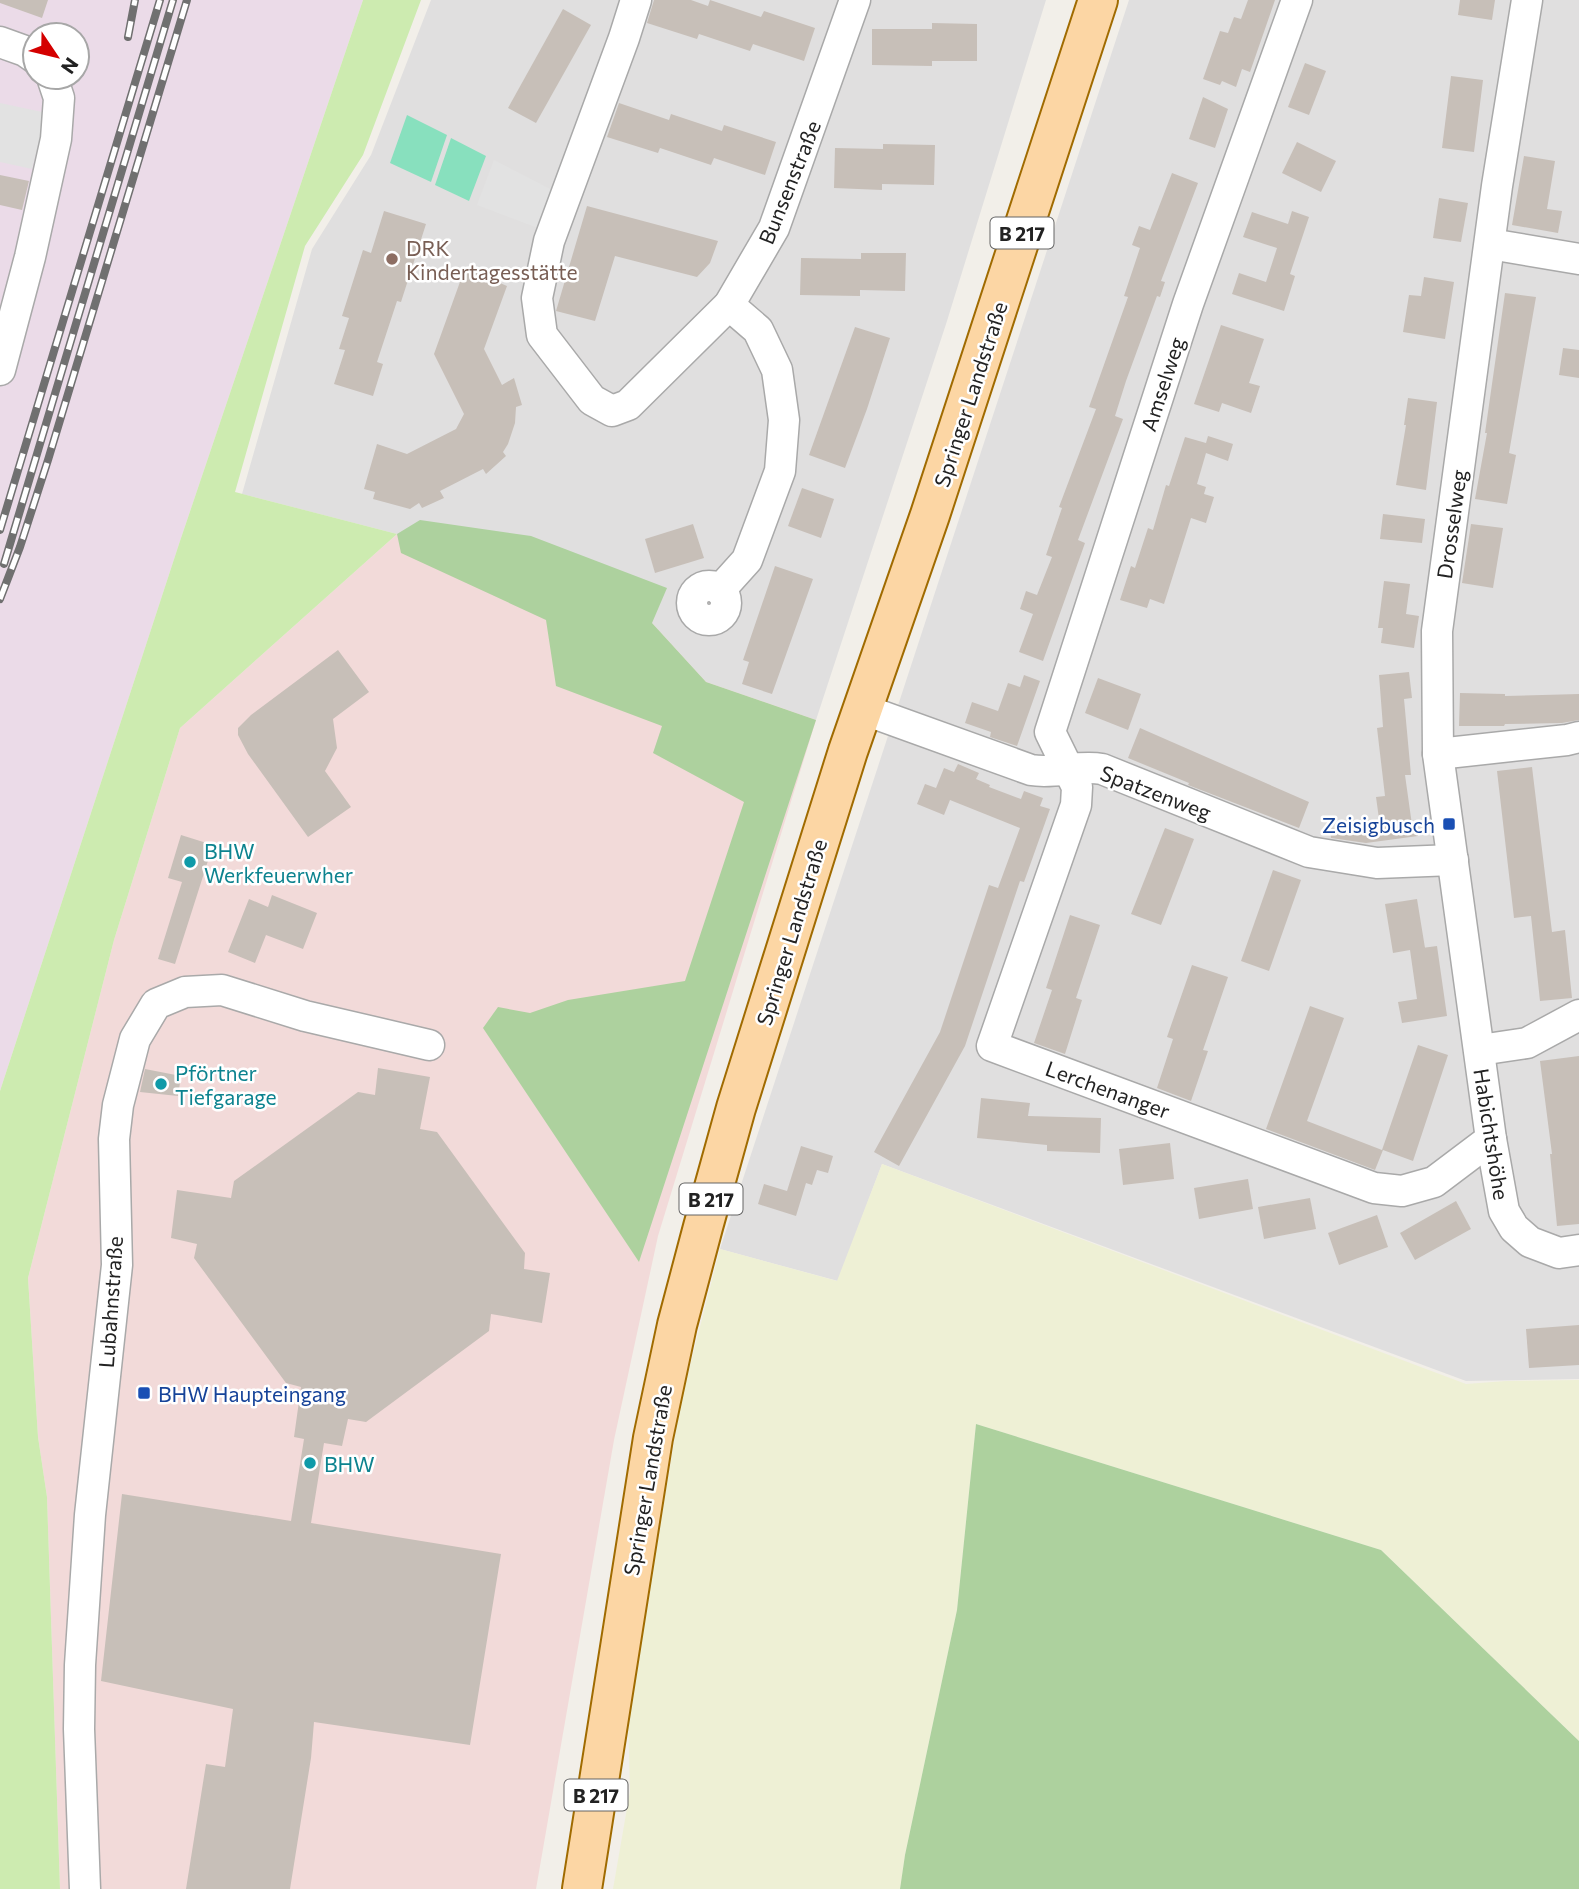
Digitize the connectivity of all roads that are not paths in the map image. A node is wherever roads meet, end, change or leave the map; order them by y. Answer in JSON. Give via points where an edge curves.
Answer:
{"nodes":[{"id":1,"x":636,"y":0,"type":"edge"},
{"id":2,"x":855,"y":0,"type":"edge"},
{"id":3,"x":1098,"y":0,"type":"edge"},
{"id":4,"x":1297,"y":0,"type":"edge"},
{"id":5,"x":1527,"y":0,"type":"edge"},
{"id":6,"x":0,"y":42,"type":"edge"},
{"id":7,"x":21,"y":50,"type":"edge"},
{"id":8,"x":57,"y":91,"type":"edge"},
{"id":9,"x":1490,"y":244,"type":"junction"},
{"id":10,"x":1579,"y":258,"type":"edge"},
{"id":11,"x":729,"y":305,"type":"junction"},
{"id":12,"x":0,"y":370,"type":"edge"},
{"id":13,"x":720,"y":590,"type":"dead end"},
{"id":14,"x":862,"y":709,"type":"junction"},
{"id":15,"x":1579,"y":737,"type":"edge"},
{"id":16,"x":1438,"y":754,"type":"junction"},
{"id":17,"x":1069,"y":769,"type":"junction"},
{"id":18,"x":1453,"y":860,"type":"junction"},
{"id":19,"x":1579,"y":1015,"type":"edge"},
{"id":20,"x":429,"y":1045,"type":"dead end"},
{"id":21,"x":1480,"y":1050,"type":"junction"},
{"id":22,"x":1491,"y":1139,"type":"junction"},
{"id":23,"x":1579,"y":1250,"type":"edge"},
{"id":24,"x":85,"y":1889,"type":"edge"},
{"id":25,"x":582,"y":1889,"type":"edge"}],
"edges":[{"from":1,"to":11,"type":"street","name":"Bunsenstraße","via":[[549,242],[537,299],[542,335],[592,400],[611,411],[628,405]]},
{"from":2,"to":11,"type":"street","name":"Bunsenstraße","via":[[774,228]]},
{"from":3,"to":14,"type":"main road","name":"Springer Landstraße","number":"B 217"},
{"from":4,"to":17,"type":"street","name":"Amselweg","via":[[1188,304],[1050,732]]},
{"from":5,"to":9,"type":"street","name":"Drosselweg"},
{"from":6,"to":7,"type":"street"},
{"from":8,"to":12,"type":"street","via":[[56,139]]},
{"from":9,"to":10,"type":"street"},
{"from":9,"to":16,"type":"street","name":"Drosselweg","via":[[1437,631]]},
{"from":11,"to":13,"type":"street","via":[[758,330],[777,370],[784,420],[780,471],[747,559]]},
{"from":14,"to":17,"type":"street","name":"Spatzenweg","via":[[1031,770]]},
{"from":14,"to":25,"type":"main road","name":"Springer Landstraße","number":"B 217","via":[[736,1108],[677,1325],[648,1465]]},
{"from":15,"to":16,"type":"street"},
{"from":16,"to":18,"type":"street","name":"Drosselweg"},
{"from":17,"to":18,"type":"street","name":"Spatzenweg","via":[[1102,769],[1309,852],[1377,863]]},
{"from":17,"to":22,"type":"street","name":"Lerchenanger","via":[[1077,787],[1076,805],[992,1046],[1374,1188],[1402,1191],[1434,1182]]},
{"from":18,"to":21,"type":"street","name":"Drosselweg"},
{"from":19,"to":21,"type":"street","via":[[1527,1043]]},
{"from":20,"to":24,"type":"street","name":"Lubahnstraße","via":[[305,1016],[222,990],[185,992],[156,1004],[135,1039],[114,1139],[117,1265],[90,1515],[80,1665]]},
{"from":21,"to":22,"type":"street","name":"Habichtshöhe"},
{"from":22,"to":23,"type":"street","name":"Habichtshöhe","via":[[1504,1211],[1514,1228],[1530,1242],[1559,1252]]}]}
